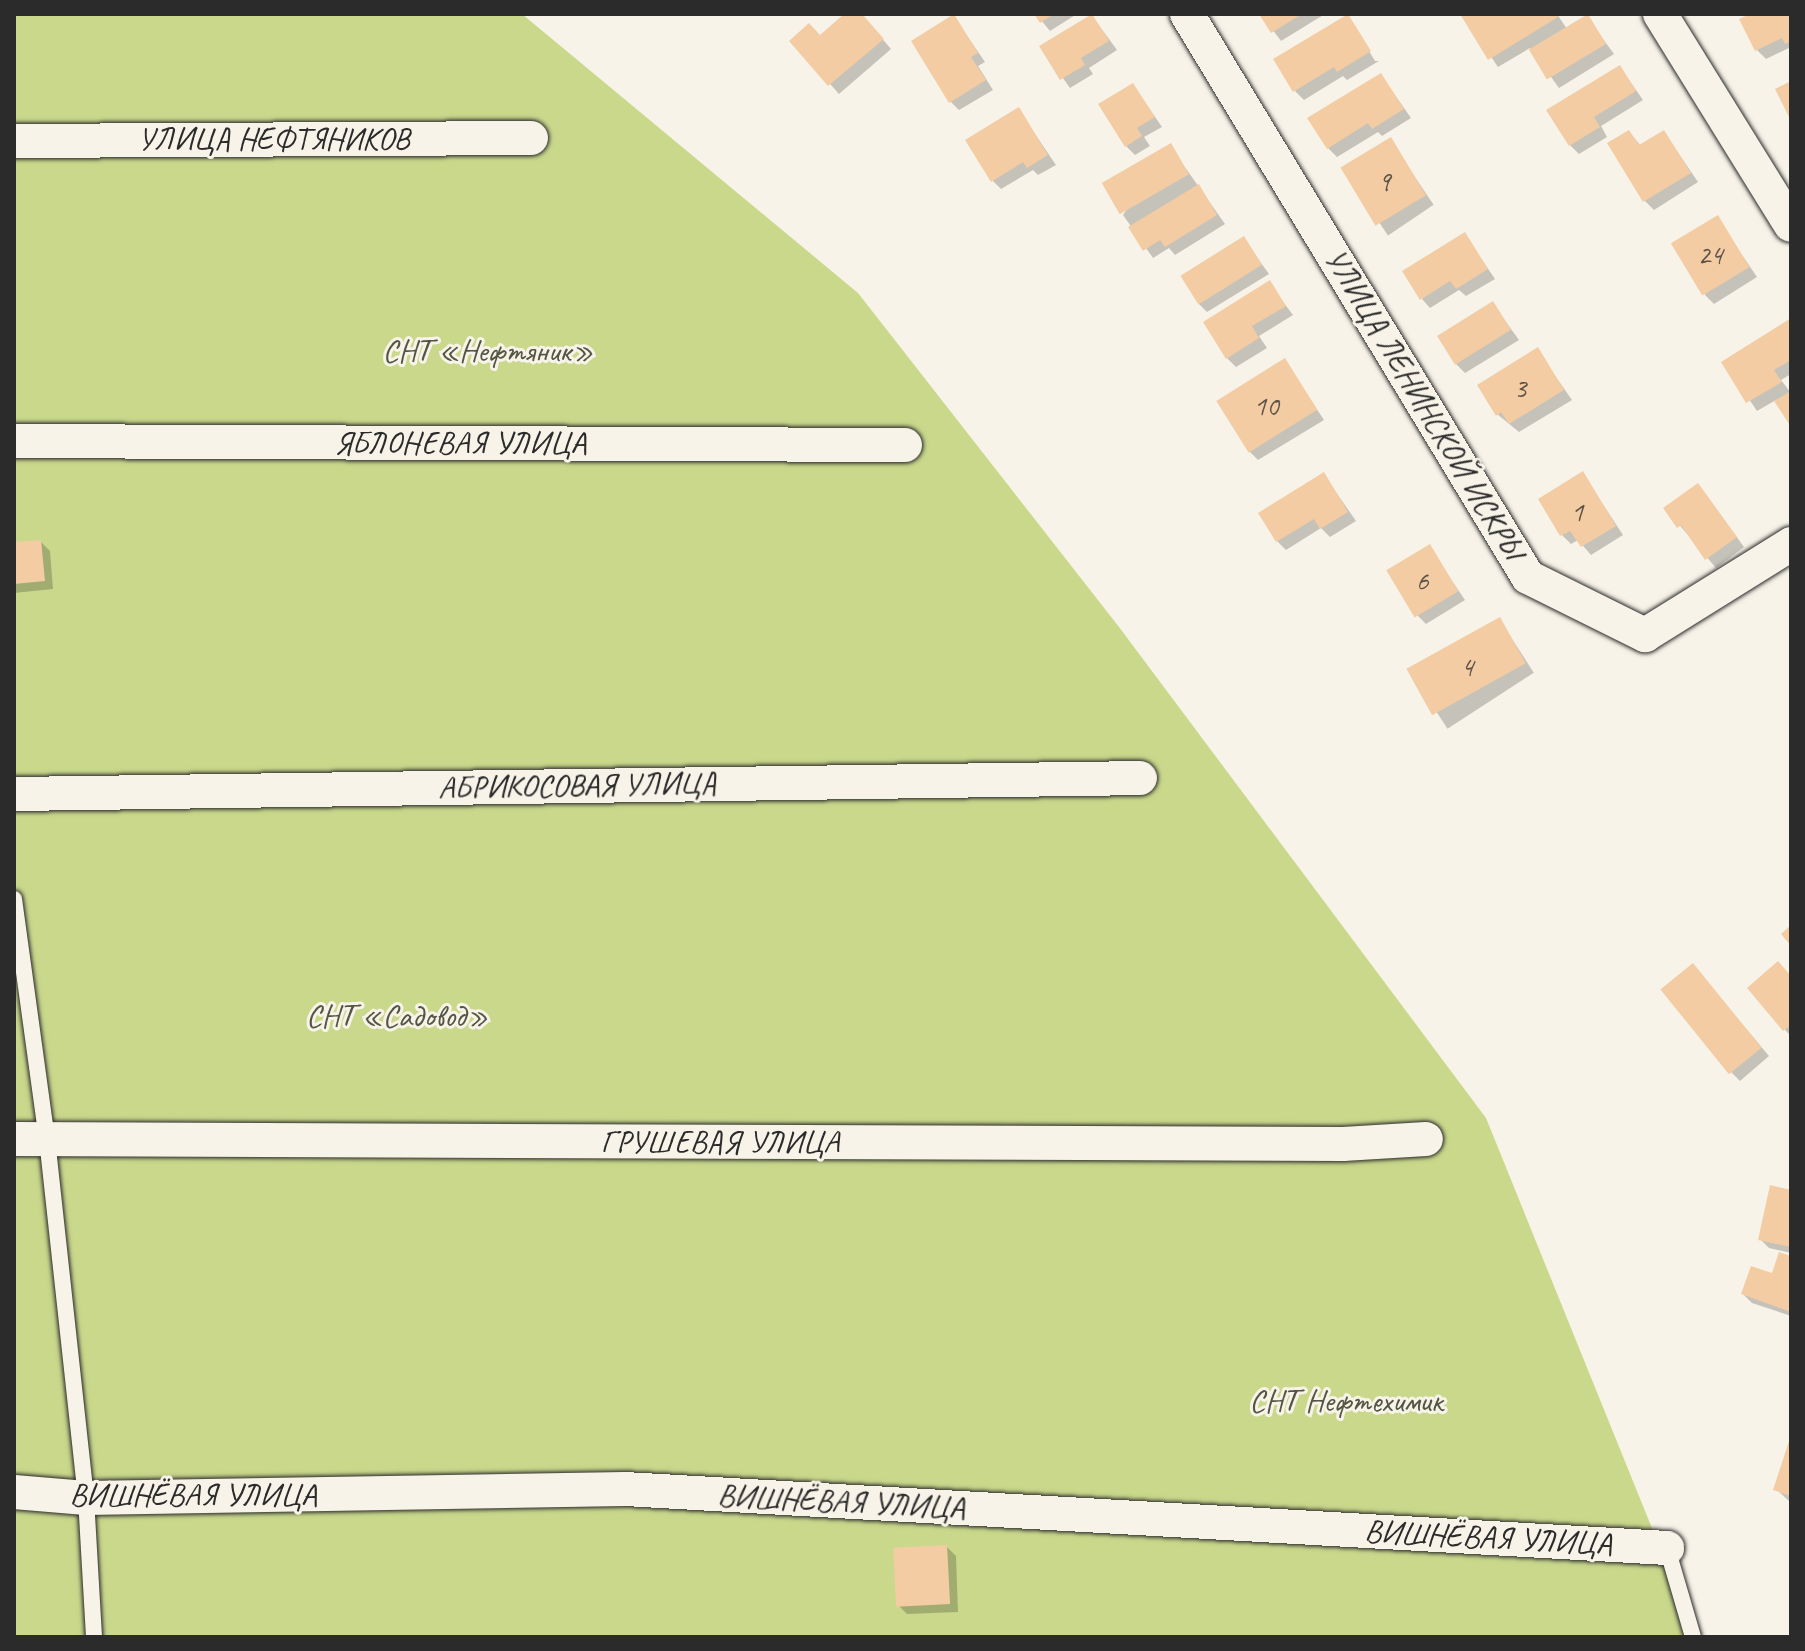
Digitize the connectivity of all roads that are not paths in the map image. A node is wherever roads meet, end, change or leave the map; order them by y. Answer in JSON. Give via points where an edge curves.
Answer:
{"nodes":[{"id":1,"x":1187,"y":14,"type":"edge"},
{"id":2,"x":1660,"y":14,"type":"edge"},
{"id":3,"x":531,"y":138,"type":"dead end"},
{"id":4,"x":14,"y":141,"type":"edge"},
{"id":5,"x":1791,"y":225,"type":"edge"},
{"id":6,"x":14,"y":441,"type":"edge"},
{"id":7,"x":905,"y":445,"type":"dead end"},
{"id":8,"x":1791,"y":544,"type":"edge"},
{"id":9,"x":1140,"y":778,"type":"dead end"},
{"id":10,"x":14,"y":794,"type":"edge"},
{"id":11,"x":14,"y":899,"type":"edge"},
{"id":12,"x":30,"y":1139,"type":"edge"},
{"id":13,"x":1426,"y":1139,"type":"dead end"},
{"id":14,"x":14,"y":1492,"type":"edge"},
{"id":15,"x":86,"y":1498,"type":"junction"},
{"id":16,"x":1667,"y":1548,"type":"joint"},
{"id":17,"x":94,"y":1637,"type":"edge"},
{"id":18,"x":1693,"y":1637,"type":"edge"}],
"edges":[{"from":1,"to":8,"type":"street","name":"УЛИЦА ЛЕНИНСКОЙ ИСКРЫ","via":[[1528,577],[1645,635]]},
{"from":2,"to":5,"type":"street"},
{"from":3,"to":4,"type":"street","name":"УЛИЦА НЕФТЯНИКОВ"},
{"from":6,"to":7,"type":"street","name":"ЯБЛОНЕВАЯ УЛИЦА"},
{"from":9,"to":10,"type":"street","name":"АБРИКОСОВАЯ УЛИЦА"},
{"from":11,"to":12,"type":"lane"},
{"from":12,"to":13,"type":"street","name":"ГРУШЕВАЯ УЛИЦА","via":[[1343,1144]]},
{"from":12,"to":15,"type":"lane"},
{"from":14,"to":15,"type":"street","name":"ВИШНЁВАЯ УЛИЦА"},
{"from":15,"to":16,"type":"street","name":"ВИШНЁВАЯ УЛИЦА","via":[[625,1489]]},
{"from":15,"to":17,"type":"lane"},
{"from":16,"to":18,"type":"lane"}]}
